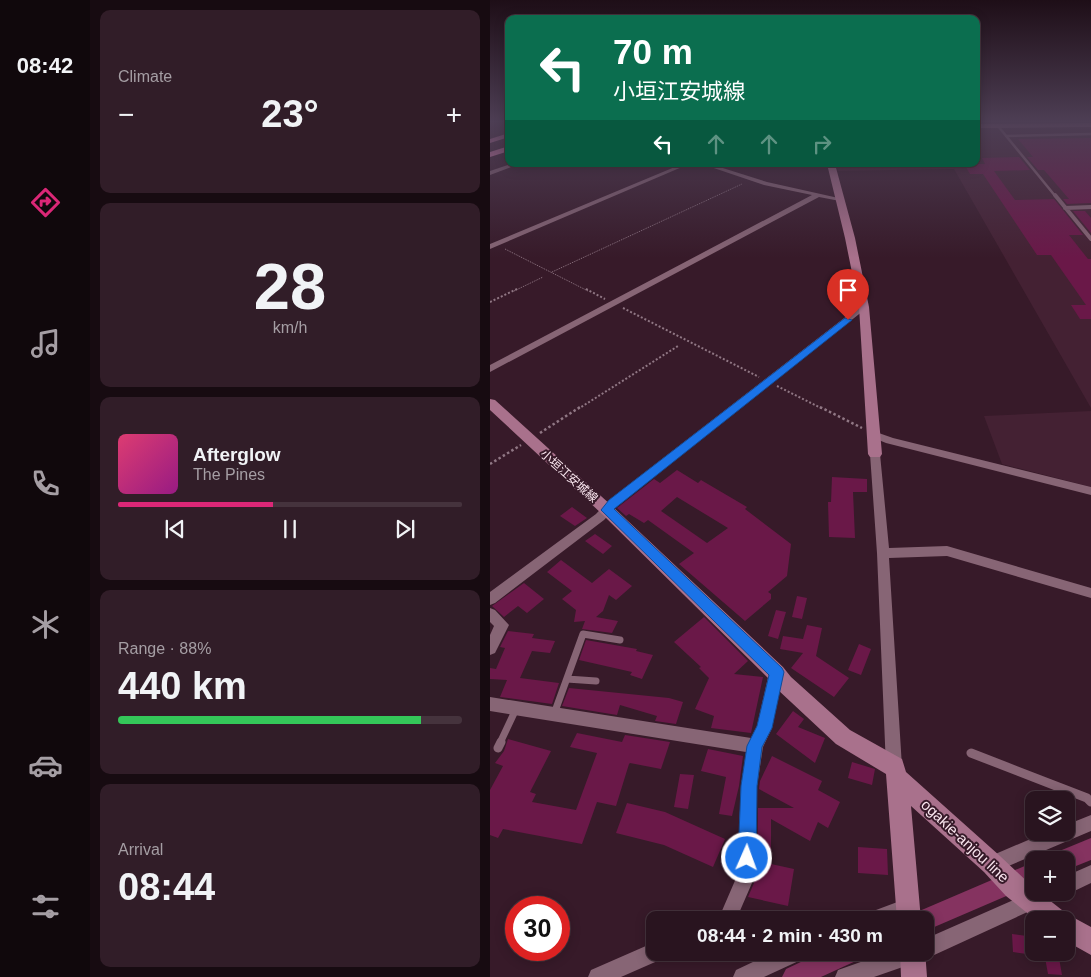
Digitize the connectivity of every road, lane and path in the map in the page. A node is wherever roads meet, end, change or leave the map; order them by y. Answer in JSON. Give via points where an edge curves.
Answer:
{"nodes":[{"id":1,"x":507,"y":167,"type":"edge"},
{"id":2,"x":679,"y":167,"type":"edge"},
{"id":3,"x":715,"y":167,"type":"edge"},
{"id":4,"x":832,"y":167,"type":"edge"},
{"id":5,"x":1031,"y":167,"type":"edge"},
{"id":6,"x":490,"y":173,"type":"edge"},
{"id":7,"x":753,"y":180,"type":"junction"},
{"id":8,"x":817,"y":195,"type":"junction"},
{"id":9,"x":840,"y":199,"type":"junction"},
{"id":10,"x":1091,"y":207,"type":"edge"},
{"id":11,"x":1065,"y":208,"type":"junction"},
{"id":12,"x":1091,"y":239,"type":"edge"},
{"id":13,"x":493,"y":246,"type":"edge"},
{"id":14,"x":552,"y":272,"type":"junction"},
{"id":15,"x":543,"y":277,"type":"dead end"},
{"id":16,"x":490,"y":302,"type":"edge"},
{"id":17,"x":614,"y":303,"type":"junction"},
{"id":18,"x":864,"y":308,"type":"junction"},
{"id":19,"x":678,"y":346,"type":"dead end"},
{"id":20,"x":490,"y":369,"type":"edge"},
{"id":21,"x":768,"y":382,"type":"junction"},
{"id":22,"x":490,"y":403,"type":"edge"},
{"id":23,"x":873,"y":432,"type":"junction"},
{"id":24,"x":528,"y":440,"type":"junction"},
{"id":25,"x":875,"y":454,"type":"joint"},
{"id":26,"x":490,"y":464,"type":"edge"},
{"id":27,"x":1091,"y":491,"type":"edge"},
{"id":28,"x":607,"y":510,"type":"junction"},
{"id":29,"x":883,"y":553,"type":"junction"},
{"id":30,"x":1091,"y":593,"type":"edge"},
{"id":31,"x":490,"y":599,"type":"edge"},
{"id":32,"x":490,"y":614,"type":"edge"},
{"id":33,"x":620,"y":640,"type":"dead end"},
{"id":34,"x":490,"y":649,"type":"edge"},
{"id":35,"x":776,"y":672,"type":"junction"},
{"id":36,"x":567,"y":679,"type":"junction"},
{"id":37,"x":596,"y":681,"type":"dead end"},
{"id":38,"x":490,"y":704,"type":"edge"},
{"id":39,"x":516,"y":708,"type":"junction"},
{"id":40,"x":554,"y":714,"type":"junction"},
{"id":41,"x":755,"y":746,"type":"junction"},
{"id":42,"x":498,"y":748,"type":"dead end"},
{"id":43,"x":971,"y":753,"type":"dead end"},
{"id":44,"x":896,"y":773,"type":"junction"},
{"id":45,"x":1091,"y":802,"type":"edge"},
{"id":46,"x":1091,"y":823,"type":"edge"},
{"id":47,"x":1091,"y":874,"type":"edge"},
{"id":48,"x":1075,"y":882,"type":"edge"},
{"id":49,"x":1010,"y":883,"type":"junction"},
{"id":50,"x":1025,"y":886,"type":"edge"},
{"id":51,"x":731,"y":911,"type":"edge"},
{"id":52,"x":908,"y":911,"type":"edge"},
{"id":53,"x":1046,"y":911,"type":"edge"},
{"id":54,"x":1075,"y":932,"type":"edge"},
{"id":55,"x":1091,"y":942,"type":"edge"},
{"id":56,"x":934,"y":943,"type":"edge"},
{"id":57,"x":646,"y":956,"type":"edge"},
{"id":58,"x":777,"y":961,"type":"edge"},
{"id":59,"x":902,"y":961,"type":"edge"},
{"id":60,"x":598,"y":977,"type":"edge"},
{"id":61,"x":743,"y":977,"type":"edge"},
{"id":62,"x":845,"y":977,"type":"edge"}],
"edges":[{"from":1,"to":6,"type":"street"},
{"from":2,"to":13,"type":"street"},
{"from":3,"to":7,"type":"street"},
{"from":4,"to":9,"type":"street"},
{"from":5,"to":11,"type":"lane"},
{"from":7,"to":8,"type":"street"},
{"from":7,"to":14,"type":"path"},
{"from":8,"to":9,"type":"street"},
{"from":8,"to":17,"type":"street"},
{"from":9,"to":18,"type":"street"},
{"from":10,"to":11,"type":"lane"},
{"from":11,"to":12,"type":"lane"},
{"from":13,"to":14,"type":"path"},
{"from":14,"to":17,"type":"path"},
{"from":15,"to":16,"type":"path"},
{"from":17,"to":20,"type":"street"},
{"from":17,"to":21,"type":"path"},
{"from":18,"to":21,"type":"street"},
{"from":18,"to":23,"type":"street"},
{"from":19,"to":24,"type":"path"},
{"from":21,"to":23,"type":"path"},
{"from":21,"to":28,"type":"street"},
{"from":22,"to":24,"type":"street","name":"小垣江安城線"},
{"from":23,"to":25,"type":"street"},
{"from":23,"to":27,"type":"street","via":[[890,441]]},
{"from":24,"to":26,"type":"path"},
{"from":24,"to":28,"type":"street","name":"小垣江安城線"},
{"from":25,"to":29,"type":"street"},
{"from":28,"to":31,"type":"street"},
{"from":28,"to":35,"type":"street","name":"小垣江安城線"},
{"from":29,"to":30,"type":"street","via":[[947,551]]},
{"from":29,"to":44,"type":"street"},
{"from":32,"to":34,"type":"street","via":[[502,625]]},
{"from":33,"to":36,"type":"lane","via":[[583,634]]},
{"from":35,"to":41,"type":"street","via":[[764,728]]},
{"from":35,"to":44,"type":"street","name":"小垣江安城線","via":[[843,737]]},
{"from":36,"to":37,"type":"lane"},
{"from":36,"to":40,"type":"lane"},
{"from":38,"to":39,"type":"street"},
{"from":39,"to":40,"type":"street"},
{"from":39,"to":42,"type":"lane"},
{"from":40,"to":41,"type":"street"},
{"from":41,"to":51,"type":"street","via":[[749,786],[746,876]]},
{"from":43,"to":45,"type":"lane"},
{"from":44,"to":49,"type":"street","name":"ogakie-anjou line"},
{"from":44,"to":52,"type":"street"},
{"from":46,"to":49,"type":"street"},
{"from":47,"to":48,"type":"street"},
{"from":49,"to":50,"type":"street"},
{"from":49,"to":53,"type":"street","name":"ogakie-anjou line"},
{"from":49,"to":56,"type":"street"},
{"from":54,"to":55,"type":"street"},
{"from":57,"to":60,"type":"street"},
{"from":58,"to":61,"type":"street"},
{"from":59,"to":62,"type":"street"}]}
